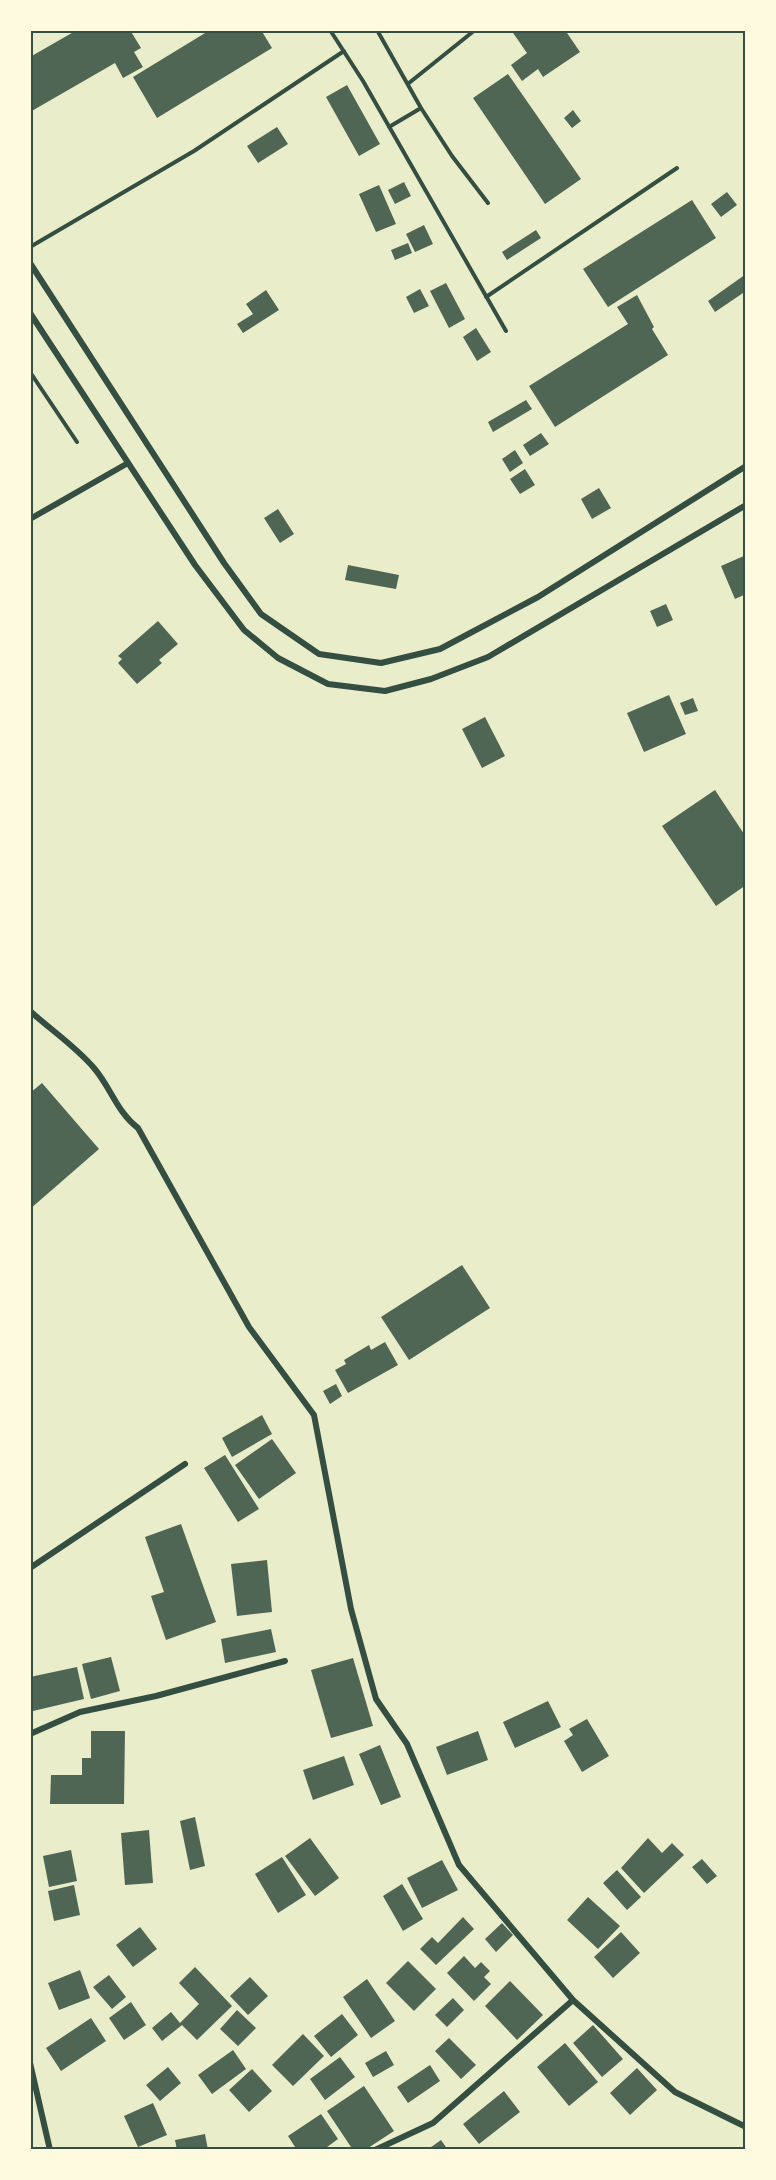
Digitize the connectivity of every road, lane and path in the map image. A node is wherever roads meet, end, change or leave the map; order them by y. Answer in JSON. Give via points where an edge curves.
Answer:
{"nodes":[{"id":1,"x":330,"y":30,"type":"edge"},
{"id":2,"x":376,"y":30,"type":"edge"},
{"id":3,"x":475,"y":30,"type":"edge"},
{"id":4,"x":344,"y":51,"type":"junction"},
{"id":5,"x":409,"y":83,"type":"junction"},
{"id":6,"x":421,"y":108,"type":"junction"},
{"id":7,"x":389,"y":127,"type":"junction"},
{"id":8,"x":677,"y":168,"type":"dead end"},
{"id":9,"x":488,"y":203,"type":"dead end"},
{"id":10,"x":30,"y":247,"type":"edge"},
{"id":11,"x":30,"y":263,"type":"edge"},
{"id":12,"x":486,"y":297,"type":"junction"},
{"id":13,"x":30,"y":313,"type":"edge"},
{"id":14,"x":506,"y":331,"type":"dead end"},
{"id":15,"x":30,"y":372,"type":"edge"},
{"id":16,"x":77,"y":442,"type":"dead end"},
{"id":17,"x":128,"y":463,"type":"junction"},
{"id":18,"x":746,"y":466,"type":"edge"},
{"id":19,"x":746,"y":505,"type":"edge"},
{"id":20,"x":30,"y":519,"type":"edge"},
{"id":21,"x":30,"y":1011,"type":"edge"},
{"id":22,"x":185,"y":1464,"type":"dead end"},
{"id":23,"x":30,"y":1568,"type":"edge"},
{"id":24,"x":285,"y":1661,"type":"dead end"},
{"id":25,"x":30,"y":1734,"type":"edge"},
{"id":26,"x":573,"y":2000,"type":"junction"},
{"id":27,"x":30,"y":2063,"type":"edge"},
{"id":28,"x":746,"y":2127,"type":"edge"},
{"id":29,"x":50,"y":2150,"type":"edge"},
{"id":30,"x":375,"y":2150,"type":"edge"}],
"edges":[{"from":1,"to":4,"type":"lane"},
{"from":2,"to":5,"type":"lane"},
{"from":3,"to":5,"type":"lane"},
{"from":4,"to":7,"type":"lane"},
{"from":4,"to":10,"type":"lane","via":[[194,151]]},
{"from":5,"to":6,"type":"lane"},
{"from":6,"to":7,"type":"lane"},
{"from":6,"to":9,"type":"lane"},
{"from":7,"to":12,"type":"lane"},
{"from":8,"to":12,"type":"lane"},
{"from":11,"to":18,"type":"street","via":[[255,606],[319,654],[381,663],[440,649],[538,597]]},
{"from":12,"to":14,"type":"lane"},
{"from":13,"to":17,"type":"street"},
{"from":15,"to":16,"type":"lane"},
{"from":17,"to":19,"type":"street","via":[[195,565],[244,630],[278,658],[328,684],[385,691],[431,679],[488,657]]},
{"from":17,"to":20,"type":"street"},
{"from":21,"to":26,"type":"street","via":[[93,1067],[126,1119],[138,1128],[249,1327],[314,1415],[351,1609],[375,1699],[407,1744],[459,1865]]},
{"from":22,"to":23,"type":"street"},
{"from":24,"to":25,"type":"street","via":[[80,1712]]},
{"from":26,"to":28,"type":"street","via":[[675,2092]]},
{"from":26,"to":30,"type":"street","via":[[433,2123]]},
{"from":27,"to":29,"type":"street"}]}
